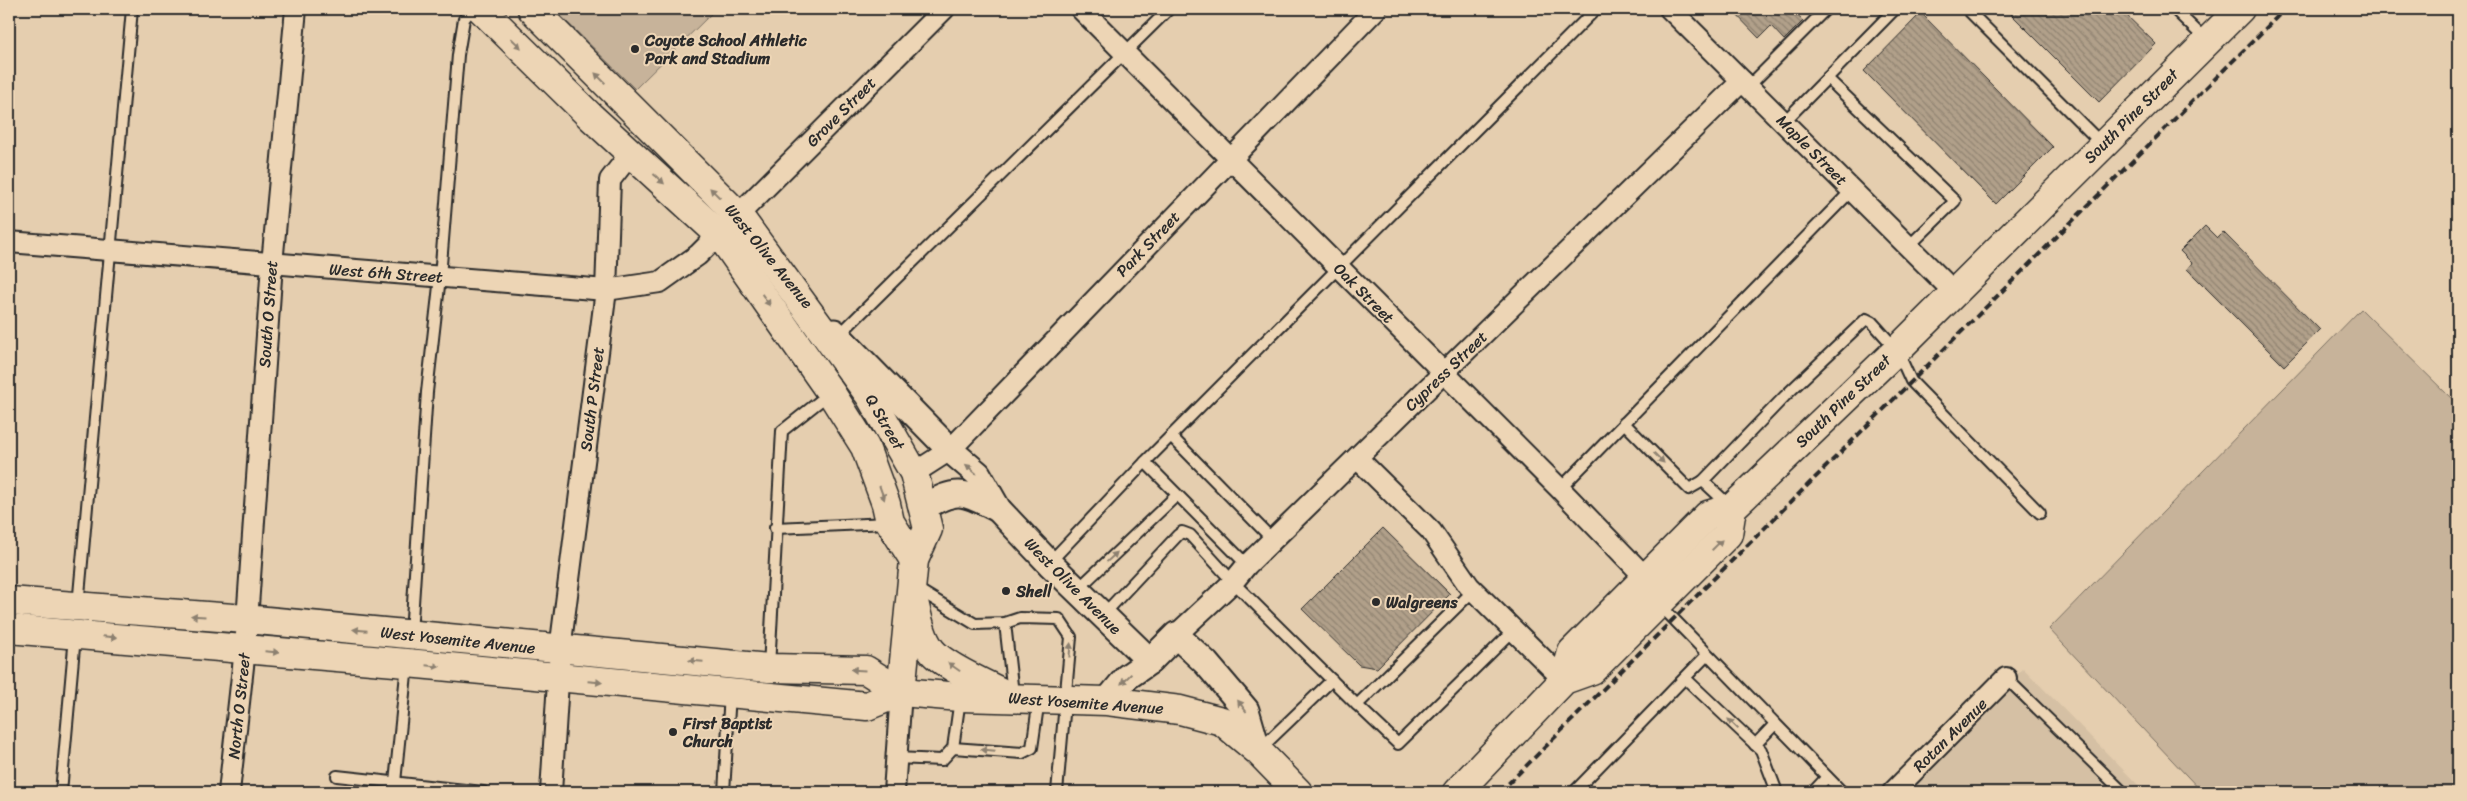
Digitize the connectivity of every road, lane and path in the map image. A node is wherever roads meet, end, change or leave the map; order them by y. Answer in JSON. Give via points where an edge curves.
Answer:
{"nodes":[{"id":1,"x":132,"y":9,"type":"edge"},
{"id":2,"x":296,"y":9,"type":"edge"},
{"id":3,"x":472,"y":9,"type":"edge"},
{"id":4,"x":481,"y":9,"type":"edge"},
{"id":5,"x":532,"y":9,"type":"edge"},
{"id":6,"x":944,"y":9,"type":"edge"},
{"id":7,"x":1081,"y":9,"type":"edge"},
{"id":8,"x":1169,"y":9,"type":"edge"},
{"id":9,"x":1376,"y":9,"type":"edge"},
{"id":10,"x":1596,"y":9,"type":"edge"},
{"id":11,"x":1670,"y":9,"type":"edge"},
{"id":12,"x":1826,"y":9,"type":"edge"},
{"id":13,"x":1895,"y":9,"type":"edge"},
{"id":14,"x":1967,"y":9,"type":"edge"},
{"id":15,"x":2174,"y":9,"type":"edge"},
{"id":16,"x":2240,"y":9,"type":"edge"},
{"id":17,"x":2207,"y":41,"type":"junction"},
{"id":18,"x":1125,"y":53,"type":"junction"},
{"id":19,"x":1827,"y":78,"type":"junction"},
{"id":20,"x":1745,"y":84,"type":"junction"},
{"id":21,"x":1784,"y":122,"type":"junction"},
{"id":22,"x":2102,"y":144,"type":"junction"},
{"id":23,"x":630,"y":153,"type":"junction"},
{"id":24,"x":1231,"y":159,"type":"junction"},
{"id":25,"x":1852,"y":190,"type":"junction"},
{"id":26,"x":729,"y":225,"type":"junction"},
{"id":27,"x":9,"y":242,"type":"edge"},
{"id":28,"x":1909,"y":246,"type":"junction"},
{"id":29,"x":109,"y":251,"type":"junction"},
{"id":30,"x":272,"y":264,"type":"junction"},
{"id":31,"x":1339,"y":267,"type":"junction"},
{"id":32,"x":440,"y":277,"type":"junction"},
{"id":33,"x":606,"y":290,"type":"junction"},
{"id":34,"x":1954,"y":292,"type":"junction"},
{"id":35,"x":800,"y":298,"type":"junction"},
{"id":36,"x":838,"y":336,"type":"junction"},
{"id":37,"x":1896,"y":350,"type":"junction"},
{"id":38,"x":1444,"y":373,"type":"junction"},
{"id":39,"x":831,"y":393,"type":"junction"},
{"id":40,"x":1624,"y":424,"type":"junction"},
{"id":41,"x":1171,"y":436,"type":"junction"},
{"id":42,"x":865,"y":447,"type":"joint"},
{"id":43,"x":950,"y":450,"type":"junction"},
{"id":44,"x":1357,"y":458,"type":"junction"},
{"id":45,"x":1145,"y":462,"type":"junction"},
{"id":46,"x":914,"y":473,"type":"junction"},
{"id":47,"x":1703,"y":481,"type":"junction"},
{"id":48,"x":1560,"y":490,"type":"junction"},
{"id":49,"x":1177,"y":495,"type":"junction"},
{"id":50,"x":924,"y":507,"type":"junction"},
{"id":51,"x":998,"y":509,"type":"junction"},
{"id":52,"x":1729,"y":509,"type":"junction"},
{"id":53,"x":2040,"y":513,"type":"dead end"},
{"id":54,"x":890,"y":522,"type":"junction"},
{"id":55,"x":775,"y":528,"type":"junction"},
{"id":56,"x":1273,"y":540,"type":"junction"},
{"id":57,"x":1049,"y":563,"type":"junction"},
{"id":58,"x":1247,"y":565,"type":"junction"},
{"id":59,"x":912,"y":578,"type":"junction"},
{"id":60,"x":1646,"y":578,"type":"junction"},
{"id":61,"x":1233,"y":582,"type":"junction"},
{"id":62,"x":1077,"y":590,"type":"junction"},
{"id":63,"x":1474,"y":591,"type":"junction"},
{"id":64,"x":9,"y":601,"type":"edge"},
{"id":65,"x":1658,"y":603,"type":"junction"},
{"id":66,"x":78,"y":607,"type":"junction"},
{"id":67,"x":1103,"y":615,"type":"junction"},
{"id":68,"x":246,"y":619,"type":"junction"},
{"id":69,"x":1005,"y":622,"type":"junction"},
{"id":70,"x":9,"y":629,"type":"edge"},
{"id":71,"x":1514,"y":630,"type":"junction"},
{"id":72,"x":75,"y":634,"type":"junction"},
{"id":73,"x":411,"y":635,"type":"junction"},
{"id":74,"x":1176,"y":635,"type":"junction"},
{"id":75,"x":245,"y":649,"type":"junction"},
{"id":76,"x":560,"y":650,"type":"junction"},
{"id":77,"x":1707,"y":655,"type":"junction"},
{"id":78,"x":1150,"y":661,"type":"junction"},
{"id":79,"x":407,"y":663,"type":"junction"},
{"id":80,"x":769,"y":668,"type":"junction"},
{"id":81,"x":1570,"y":678,"type":"junction"},
{"id":82,"x":1685,"y":678,"type":"junction"},
{"id":83,"x":2006,"y":678,"type":"joint"},
{"id":84,"x":560,"y":679,"type":"junction"},
{"id":85,"x":1332,"y":680,"type":"junction"},
{"id":86,"x":901,"y":692,"type":"junction"},
{"id":87,"x":730,"y":693,"type":"junction"},
{"id":88,"x":960,"y":697,"type":"junction"},
{"id":89,"x":1039,"y":698,"type":"junction"},
{"id":90,"x":1107,"y":701,"type":"junction"},
{"id":91,"x":1357,"y":705,"type":"junction"},
{"id":92,"x":1775,"y":724,"type":"junction"},
{"id":93,"x":1756,"y":745,"type":"junction"},
{"id":94,"x":953,"y":748,"type":"junction"},
{"id":95,"x":1258,"y":751,"type":"junction"},
{"id":96,"x":896,"y":758,"type":"junction"},
{"id":97,"x":337,"y":776,"type":"dead end"},
{"id":98,"x":1827,"y":777,"type":"junction"},
{"id":99,"x":395,"y":787,"type":"edge"},
{"id":100,"x":61,"y":792,"type":"edge"},
{"id":101,"x":229,"y":792,"type":"edge"},
{"id":102,"x":483,"y":792,"type":"edge"},
{"id":103,"x":551,"y":792,"type":"edge"},
{"id":104,"x":724,"y":792,"type":"edge"},
{"id":105,"x":894,"y":792,"type":"edge"},
{"id":106,"x":1057,"y":792,"type":"edge"},
{"id":107,"x":1298,"y":792,"type":"edge"},
{"id":108,"x":1457,"y":792,"type":"edge"},
{"id":109,"x":1574,"y":792,"type":"edge"},
{"id":110,"x":1777,"y":792,"type":"edge"},
{"id":111,"x":1813,"y":792,"type":"edge"},
{"id":112,"x":1842,"y":792,"type":"edge"},
{"id":113,"x":1893,"y":792,"type":"edge"},
{"id":114,"x":2123,"y":792,"type":"edge"}],
"edges":[{"from":1,"to":29,"type":"lane"},
{"from":2,"to":30,"type":"street","name":"South O Street"},
{"from":3,"to":32,"type":"lane","via":[[464,19],[458,54]]},
{"from":4,"to":23,"type":"main road","name":"West Olive Avenue","one_way":true},
{"from":26,"to":5,"type":"main road","name":"West Olive Avenue","one_way":true},
{"from":6,"to":26,"type":"street","name":"Grove Street"},
{"from":7,"to":18,"type":"street","name":"Oak Street"},
{"from":8,"to":18,"type":"lane"},
{"from":9,"to":24,"type":"street","name":"Park Street"},
{"from":10,"to":31,"type":"lane"},
{"from":11,"to":20,"type":"street","name":"Maple Street"},
{"from":12,"to":20,"type":"lane"},
{"from":13,"to":19,"type":"lane"},
{"from":14,"to":22,"type":"lane"},
{"from":15,"to":17,"type":"lane"},
{"from":16,"to":17,"type":"main road","name":"South Pine Street"},
{"from":17,"to":22,"type":"main road","name":"South Pine Street"},
{"from":18,"to":24,"type":"street","name":"Oak Street"},
{"from":18,"to":36,"type":"lane"},
{"from":19,"to":21,"type":"lane"},
{"from":19,"to":28,"type":"lane","via":[[1955,201]]},
{"from":20,"to":21,"type":"street","name":"Maple Street"},
{"from":20,"to":38,"type":"street","name":"Cypress Street"},
{"from":21,"to":25,"type":"street","name":"Maple Street"},
{"from":22,"to":34,"type":"main road","name":"South Pine Street"},
{"from":23,"to":26,"type":"main road","name":"West Olive Avenue","one_way":true},
{"from":23,"to":33,"type":"street","name":"South P Street","via":[[610,180]]},
{"from":24,"to":31,"type":"street","name":"Oak Street"},
{"from":24,"to":43,"type":"street","name":"Park Street"},
{"from":25,"to":28,"type":"street","name":"Maple Street"},
{"from":25,"to":40,"type":"lane"},
{"from":26,"to":33,"type":"street","name":"West 6th Street","via":[[660,282]]},
{"from":26,"to":35,"type":"main road","name":"West Olive Avenue"},
{"from":26,"to":39,"type":"main road","name":"West Olive Avenue","one_way":true},
{"from":27,"to":29,"type":"street","name":"West 6th Street"},
{"from":28,"to":34,"type":"street","name":"Maple Street"},
{"from":29,"to":30,"type":"street","name":"West 6th Street"},
{"from":29,"to":66,"type":"lane"},
{"from":30,"to":32,"type":"street","name":"West 6th Street"},
{"from":30,"to":68,"type":"street","name":"South O Street"},
{"from":31,"to":38,"type":"street","name":"Oak Street"},
{"from":31,"to":41,"type":"lane"},
{"from":32,"to":33,"type":"street","name":"West 6th Street"},
{"from":32,"to":73,"type":"lane","via":[[427,392]]},
{"from":33,"to":76,"type":"street","name":"South P Street"},
{"from":34,"to":37,"type":"main road","name":"South Pine Street"},
{"from":35,"to":36,"type":"street","name":"West Olive Avenue"},
{"from":35,"to":46,"type":"main road","name":"Q Street","via":[[870,396]]},
{"from":36,"to":43,"type":"street","name":"West Olive Avenue"},
{"from":37,"to":47,"type":"lane","via":[[1866,319]]},
{"from":37,"to":52,"type":"main road","name":"South Pine Street"},
{"from":37,"to":53,"type":"lane","via":[[1911,381]]},
{"from":38,"to":44,"type":"street","name":"Cypress Street"},
{"from":38,"to":48,"type":"street","name":"Oak Street"},
{"from":39,"to":42,"type":"main road","name":"West Olive Avenue"},
{"from":39,"to":46,"type":"main road","via":[[842,394],[897,468]]},
{"from":39,"to":55,"type":"lane","via":[[782,431]]},
{"from":40,"to":47,"type":"lane","one_way":true,"via":[[1689,489]]},
{"from":40,"to":48,"type":"lane"},
{"from":41,"to":45,"type":"lane"},
{"from":41,"to":56,"type":"lane"},
{"from":42,"to":54,"type":"main road","name":"Q Street","one_way":true},
{"from":43,"to":46,"type":"street","name":"Park Street"},
{"from":51,"to":43,"type":"street","name":"West Olive Avenue","one_way":true,"via":[[978,474]]},
{"from":44,"to":56,"type":"street","name":"Cypress Street"},
{"from":44,"to":63,"type":"street","via":[[1431,531]]},
{"from":45,"to":49,"type":"lane"},
{"from":45,"to":57,"type":"lane"},
{"from":46,"to":50,"type":"main road","name":"Q Street"},
{"from":47,"to":52,"type":"lane"},
{"from":48,"to":60,"type":"street","name":"Oak Street"},
{"from":49,"to":58,"type":"lane"},
{"from":62,"to":49,"type":"lane","one_way":true},
{"from":50,"to":51,"type":"street","name":"West Olive Avenue","via":[[946,494],[960,494]]},
{"from":50,"to":59,"type":"main road","name":"Q Street","via":[[928,529]]},
{"from":51,"to":57,"type":"street","name":"West Olive Avenue"},
{"from":52,"to":60,"type":"main road","via":[[1708,515]]},
{"from":52,"to":65,"type":"main road","via":[[1728,534]]},
{"from":54,"to":55,"type":"lane"},
{"from":54,"to":59,"type":"main road","name":"Q Street"},
{"from":55,"to":80,"type":"lane"},
{"from":56,"to":58,"type":"street","name":"Cypress Street"},
{"from":57,"to":62,"type":"street","name":"West Olive Avenue"},
{"from":58,"to":61,"type":"street","name":"Cypress Street"},
{"from":59,"to":69,"type":"lane","via":[[975,624]]},
{"from":59,"to":86,"type":"main road","name":"Q Street"},
{"from":89,"to":59,"type":"main road","one_way":true,"via":[[965,675],[932,651],[921,629]]},
{"from":60,"to":81,"type":"main road","via":[[1572,652]]},
{"from":61,"to":67,"type":"lane","via":[[1190,534],[1182,532]]},
{"from":61,"to":74,"type":"street","name":"Cypress Street"},
{"from":61,"to":85,"type":"lane"},
{"from":62,"to":67,"type":"street","name":"West Olive Avenue"},
{"from":63,"to":71,"type":"street"},
{"from":63,"to":91,"type":"lane"},
{"from":64,"to":66,"type":"main road","name":"West Yosemite Avenue"},
{"from":65,"to":77,"type":"lane"},
{"from":65,"to":81,"type":"main road","via":[[1592,670]]},
{"from":68,"to":66,"type":"main road","name":"West Yosemite Avenue","one_way":true},
{"from":67,"to":78,"type":"street","name":"West Olive Avenue"},
{"from":73,"to":68,"type":"main road","name":"West Yosemite Avenue","one_way":true},
{"from":68,"to":75,"type":"street","name":"North O Street"},
{"from":69,"to":89,"type":"lane"},
{"from":89,"to":69,"type":"lane","one_way":true,"via":[[1071,637],[1060,619],[1020,618]]},
{"from":70,"to":72,"type":"main road","name":"West Yosemite Avenue"},
{"from":71,"to":81,"type":"street"},
{"from":71,"to":91,"type":"lane","via":[[1398,744]]},
{"from":72,"to":75,"type":"main road","name":"West Yosemite Avenue","one_way":true},
{"from":72,"to":100,"type":"lane"},
{"from":73,"to":76,"type":"main road","name":"West Yosemite Avenue"},
{"from":74,"to":78,"type":"street","name":"Cypress Street"},
{"from":95,"to":74,"type":"street","one_way":true,"via":[[1246,710],[1206,663]]},
{"from":75,"to":79,"type":"main road","name":"West Yosemite Avenue","one_way":true},
{"from":75,"to":101,"type":"street","name":"North O Street"},
{"from":80,"to":76,"type":"main road","name":"West Yosemite Avenue","one_way":true},
{"from":76,"to":84,"type":"street","name":"South P Street"},
{"from":77,"to":82,"type":"lane"},
{"from":77,"to":92,"type":"lane"},
{"from":78,"to":90,"type":"street","name":"Cypress Street","one_way":true,"via":[[1126,677]]},
{"from":79,"to":84,"type":"main road","name":"West Yosemite Avenue","one_way":true},
{"from":79,"to":99,"type":"lane"},
{"from":86,"to":80,"type":"main road","name":"West Yosemite Avenue","one_way":true,"via":[[866,670]]},
{"from":81,"to":108,"type":"main road"},
{"from":93,"to":82,"type":"lane","one_way":true},
{"from":82,"to":109,"type":"lane"},
{"from":83,"to":113,"type":"street","name":"Rotan Avenue"},
{"from":83,"to":114,"type":"lane"},
{"from":84,"to":87,"type":"main road","name":"West Yosemite Avenue","one_way":true},
{"from":84,"to":103,"type":"street","name":"South P Street"},
{"from":85,"to":91,"type":"lane"},
{"from":85,"to":95,"type":"lane"},
{"from":86,"to":87,"type":"main road","name":"West Yosemite Avenue","via":[[867,706]]},
{"from":86,"to":88,"type":"main road","name":"West Yosemite Avenue"},
{"from":86,"to":96,"type":"street"},
{"from":87,"to":104,"type":"lane"},
{"from":88,"to":89,"type":"main road","name":"West Yosemite Avenue"},
{"from":88,"to":94,"type":"lane"},
{"from":89,"to":90,"type":"main road","name":"West Yosemite Avenue"},
{"from":89,"to":94,"type":"lane","one_way":true,"via":[[1032,748],[1022,753]]},
{"from":89,"to":106,"type":"lane"},
{"from":90,"to":95,"type":"main road","name":"West Yosemite Avenue","via":[[1180,710],[1222,722]]},
{"from":92,"to":93,"type":"lane"},
{"from":92,"to":98,"type":"lane"},
{"from":93,"to":110,"type":"lane","via":[[1761,750]]},
{"from":94,"to":96,"type":"lane","via":[[942,760]]},
{"from":95,"to":107,"type":"main road"},
{"from":96,"to":105,"type":"street"},
{"from":97,"to":99,"type":"lane"},
{"from":98,"to":111,"type":"lane"},
{"from":98,"to":112,"type":"lane"},
{"from":99,"to":102,"type":"lane"}]}
